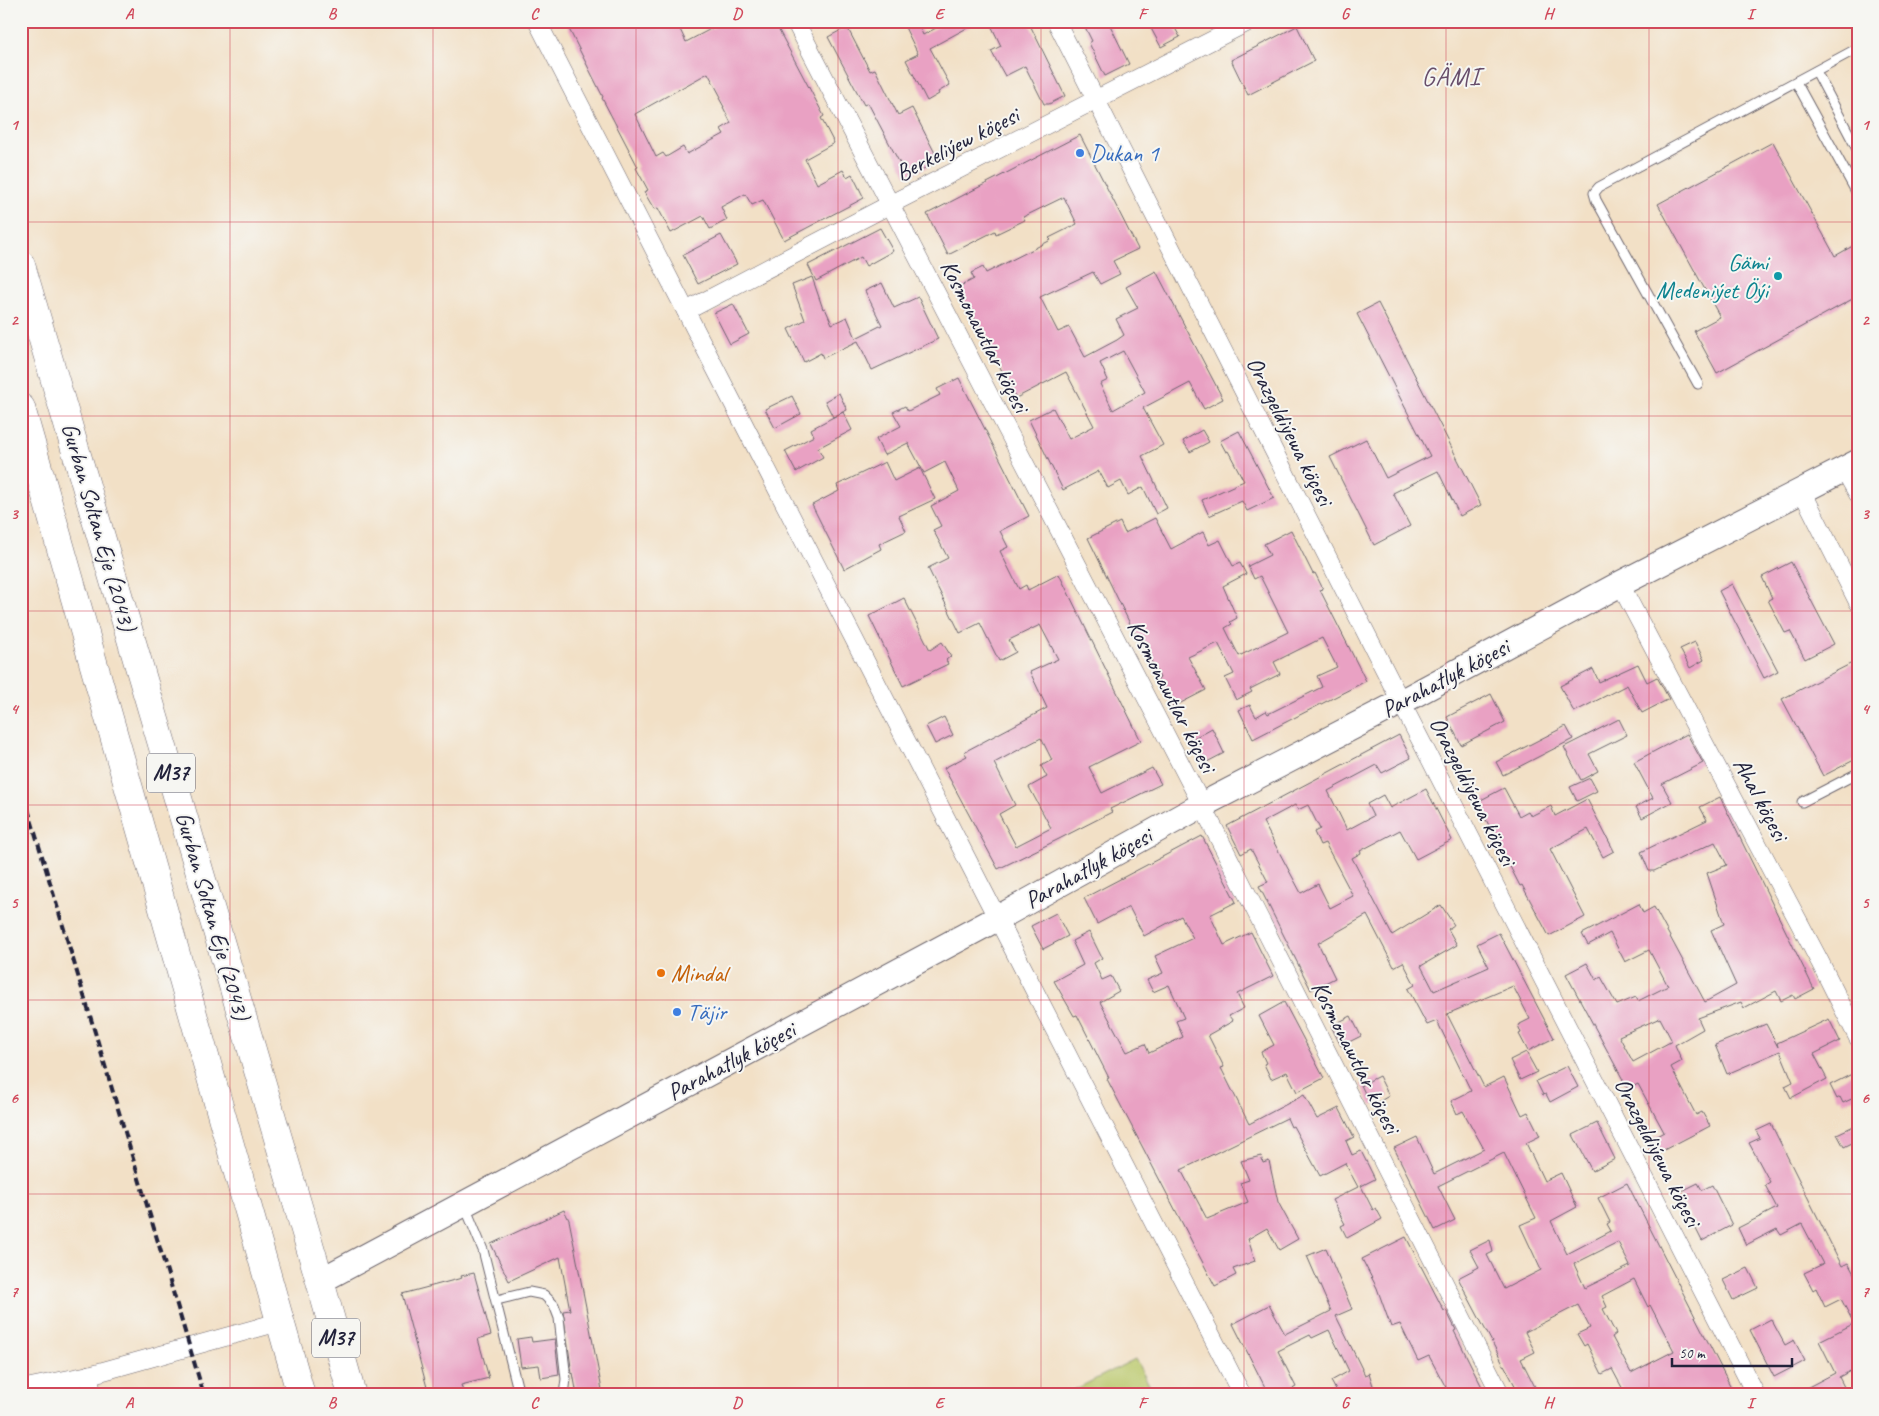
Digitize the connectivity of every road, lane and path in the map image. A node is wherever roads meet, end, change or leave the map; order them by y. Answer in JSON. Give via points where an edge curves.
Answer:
{"nodes":[{"id":1,"x":538,"y":21,"type":"edge"},
{"id":2,"x":795,"y":21,"type":"edge"},
{"id":3,"x":1056,"y":21,"type":"edge"},
{"id":4,"x":1250,"y":21,"type":"edge"},
{"id":5,"x":1858,"y":48,"type":"edge"},
{"id":6,"x":1816,"y":71,"type":"junction"},
{"id":7,"x":1796,"y":82,"type":"junction"},
{"id":8,"x":1096,"y":101,"type":"junction"},
{"id":9,"x":1858,"y":151,"type":"edge"},
{"id":10,"x":1858,"y":195,"type":"edge"},
{"id":11,"x":890,"y":205,"type":"junction"},
{"id":12,"x":21,"y":265,"type":"edge"},
{"id":13,"x":686,"y":311,"type":"junction"},
{"id":14,"x":1698,"y":384,"type":"dead end"},
{"id":15,"x":21,"y":408,"type":"edge"},
{"id":16,"x":71,"y":432,"type":"junction"},
{"id":17,"x":31,"y":444,"type":"junction"},
{"id":18,"x":1851,"y":465,"type":"edge"},
{"id":19,"x":1802,"y":491,"type":"junction"},
{"id":20,"x":1858,"y":494,"type":"edge"},
{"id":21,"x":1620,"y":584,"type":"junction"},
{"id":22,"x":1858,"y":602,"type":"edge"},
{"id":23,"x":1401,"y":702,"type":"junction"},
{"id":24,"x":1858,"y":773,"type":"edge"},
{"id":25,"x":1802,"y":802,"type":"dead end"},
{"id":26,"x":1202,"y":805,"type":"junction"},
{"id":27,"x":998,"y":918,"type":"junction"},
{"id":28,"x":1858,"y":1038,"type":"edge"},
{"id":29,"x":464,"y":1204,"type":"junction"},
{"id":30,"x":320,"y":1281,"type":"junction"},
{"id":31,"x":497,"y":1300,"type":"junction"},
{"id":32,"x":280,"y":1322,"type":"junction"},
{"id":33,"x":89,"y":1375,"type":"junction"},
{"id":34,"x":21,"y":1389,"type":"edge"},
{"id":35,"x":92,"y":1395,"type":"edge"},
{"id":36,"x":301,"y":1395,"type":"edge"},
{"id":37,"x":352,"y":1395,"type":"edge"},
{"id":38,"x":522,"y":1395,"type":"edge"},
{"id":39,"x":564,"y":1395,"type":"edge"},
{"id":40,"x":1242,"y":1395,"type":"edge"},
{"id":41,"x":1501,"y":1395,"type":"edge"},
{"id":42,"x":1756,"y":1395,"type":"edge"}],
"edges":[{"from":1,"to":13,"type":"street"},
{"from":2,"to":11,"type":"street","name":"Kosmonawtlar köçesi"},
{"from":3,"to":8,"type":"street","name":"Orazgeldiýewa köçesi"},
{"from":4,"to":8,"type":"street","name":"Berkeliýew köçesi"},
{"from":5,"to":6,"type":"lane"},
{"from":6,"to":7,"type":"lane"},
{"from":6,"to":9,"type":"lane"},
{"from":7,"to":10,"type":"lane"},
{"from":7,"to":14,"type":"lane","via":[[1598,187],[1594,193]]},
{"from":8,"to":11,"type":"street","name":"Berkeliýew köçesi"},
{"from":8,"to":23,"type":"street","name":"Orazgeldiýewa köçesi"},
{"from":11,"to":13,"type":"street","name":"Berkeliýew köçesi"},
{"from":11,"to":26,"type":"street","name":"Kosmonawtlar köçesi"},
{"from":12,"to":16,"type":"highway","name":"Gurban Soltan Eje (2043)","number":"M37"},
{"from":13,"to":27,"type":"street"},
{"from":15,"to":17,"type":"highway","name":"Gurban Soltan Eje (2043)","number":"M37"},
{"from":16,"to":17,"type":"highway"},
{"from":16,"to":30,"type":"highway","name":"Gurban Soltan Eje (2043)","number":"M37"},
{"from":17,"to":32,"type":"highway","name":"Gurban Soltan Eje (2043)","number":"M37"},
{"from":18,"to":19,"type":"street","name":"Parahatlyk köçesi"},
{"from":18,"to":20,"type":"street"},
{"from":19,"to":21,"type":"street","name":"Parahatlyk köçesi"},
{"from":19,"to":22,"type":"street"},
{"from":21,"to":23,"type":"street","name":"Parahatlyk köçesi"},
{"from":21,"to":28,"type":"street","name":"Ahal köçesi"},
{"from":23,"to":26,"type":"street","name":"Parahatlyk köçesi"},
{"from":23,"to":42,"type":"street","name":"Orazgeldiýewa köçesi"},
{"from":24,"to":25,"type":"lane"},
{"from":26,"to":27,"type":"street","name":"Parahatlyk köçesi"},
{"from":26,"to":41,"type":"street","name":"Kosmonawtlar köçesi"},
{"from":27,"to":29,"type":"street","name":"Parahatlyk köçesi"},
{"from":27,"to":40,"type":"street"},
{"from":29,"to":30,"type":"street","name":"Parahatlyk köçesi"},
{"from":29,"to":31,"type":"lane","via":[[483,1250]]},
{"from":30,"to":37,"type":"highway","name":"Gurban Soltan Eje (2043)","number":"M37"},
{"from":31,"to":38,"type":"lane","via":[[517,1386]]},
{"from":31,"to":39,"type":"lane","via":[[530,1292],[544,1295],[554,1305],[559,1318],[566,1379]]},
{"from":32,"to":33,"type":"street"},
{"from":32,"to":36,"type":"highway","name":"Gurban Soltan Eje (2043)","number":"M37"},
{"from":33,"to":34,"type":"street"},
{"from":33,"to":35,"type":"street"}]}
